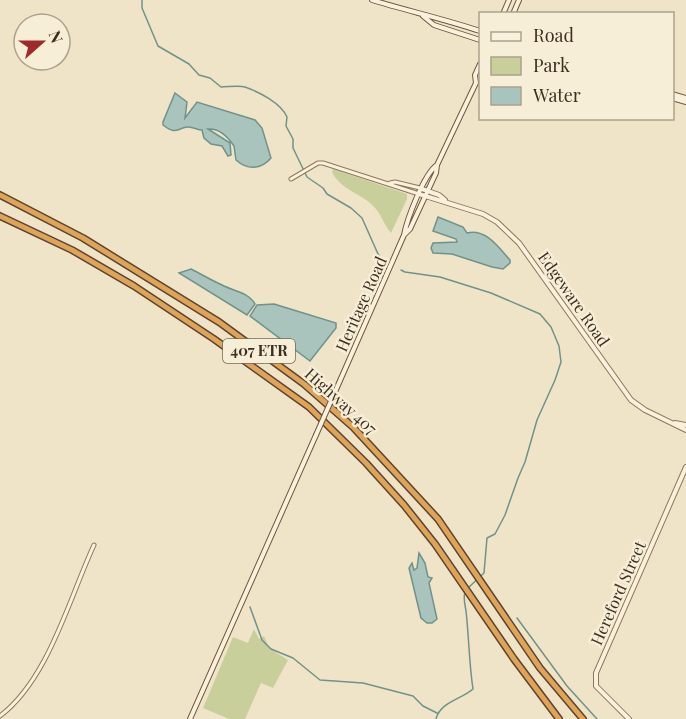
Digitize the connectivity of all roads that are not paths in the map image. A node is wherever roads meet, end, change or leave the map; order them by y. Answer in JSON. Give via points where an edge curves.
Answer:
{"nodes":[{"id":1,"x":372,"y":0,"type":"edge"},
{"id":2,"x":422,"y":15,"type":"junction"},
{"id":3,"x":479,"y":31,"type":"edge"},
{"id":4,"x":479,"y":39,"type":"edge"},
{"id":5,"x":479,"y":66,"type":"edge"},
{"id":6,"x":478,"y":82,"type":"edge"},
{"id":7,"x":437,"y":165,"type":"junction"},
{"id":8,"x":291,"y":178,"type":"dead end"},
{"id":9,"x":390,"y":183,"type":"junction"},
{"id":10,"x":422,"y":189,"type":"junction"},
{"id":11,"x":428,"y":191,"type":"junction"},
{"id":12,"x":419,"y":194,"type":"junction"},
{"id":13,"x":0,"y":195,"type":"edge"},
{"id":14,"x":425,"y":196,"type":"junction"},
{"id":15,"x":445,"y":201,"type":"junction"},
{"id":16,"x":0,"y":216,"type":"edge"},
{"id":17,"x":404,"y":235,"type":"junction"},
{"id":18,"x":674,"y":423,"type":"junction"},
{"id":19,"x":686,"y":425,"type":"edge"},
{"id":20,"x":686,"y":430,"type":"edge"},
{"id":21,"x":686,"y":467,"type":"edge"},
{"id":22,"x":94,"y":546,"type":"dead end"},
{"id":23,"x":0,"y":716,"type":"edge"},
{"id":24,"x":190,"y":719,"type":"edge"},
{"id":25,"x":559,"y":719,"type":"edge"},
{"id":26,"x":583,"y":719,"type":"edge"},
{"id":27,"x":629,"y":719,"type":"edge"}],
"edges":[{"from":1,"to":2,"type":"main road"},
{"from":2,"to":3,"type":"main road"},
{"from":2,"to":4,"type":"main road","via":[[434,25]]},
{"from":5,"to":6,"type":"main road","name":"Heritage Road","via":[[475,75]]},
{"from":6,"to":7,"type":"main road","name":"Heritage Road"},
{"from":7,"to":10,"type":"main road","name":"Heritage Road"},
{"from":7,"to":11,"type":"main road","name":"Heritage Road"},
{"from":8,"to":9,"type":"street","name":"Edgeware Road","via":[[322,163]]},
{"from":9,"to":10,"type":"street","name":"Edgeware Road"},
{"from":9,"to":12,"type":"street","name":"Edgeware Road"},
{"from":10,"to":11,"type":"main road","name":"Edgeware Road"},
{"from":10,"to":12,"type":"main road","name":"Heritage Road"},
{"from":11,"to":14,"type":"main road","name":"Heritage Road"},
{"from":11,"to":15,"type":"main road","name":"Edgeware Road"},
{"from":12,"to":14,"type":"main road","name":"Edgeware Road"},
{"from":12,"to":17,"type":"main road","name":"Heritage Road"},
{"from":13,"to":26,"type":"highway","name":"Highway 407","number":"407 ETR","via":[[83,238],[200,310],[304,384],[353,427],[438,519],[540,668]]},
{"from":14,"to":15,"type":"main road","name":"Edgeware Road"},
{"from":14,"to":17,"type":"main road","name":"Heritage Road"},
{"from":15,"to":18,"type":"main road","name":"Edgeware Road","via":[[483,214],[509,232],[631,400]]},
{"from":16,"to":25,"type":"highway","name":"Highway 407","number":"407 ETR","via":[[72,250],[134,286],[309,407],[404,505]]},
{"from":17,"to":24,"type":"main road","name":"Heritage Road","bridge":true},
{"from":18,"to":19,"type":"main road","name":"Edgeware Road"},
{"from":18,"to":20,"type":"main road","name":"Edgeware Road"},
{"from":21,"to":27,"type":"main road","name":"Hereford Street","via":[[596,673],[596,686]]},
{"from":22,"to":23,"type":"street","via":[[43,663],[26,690]]}]}
